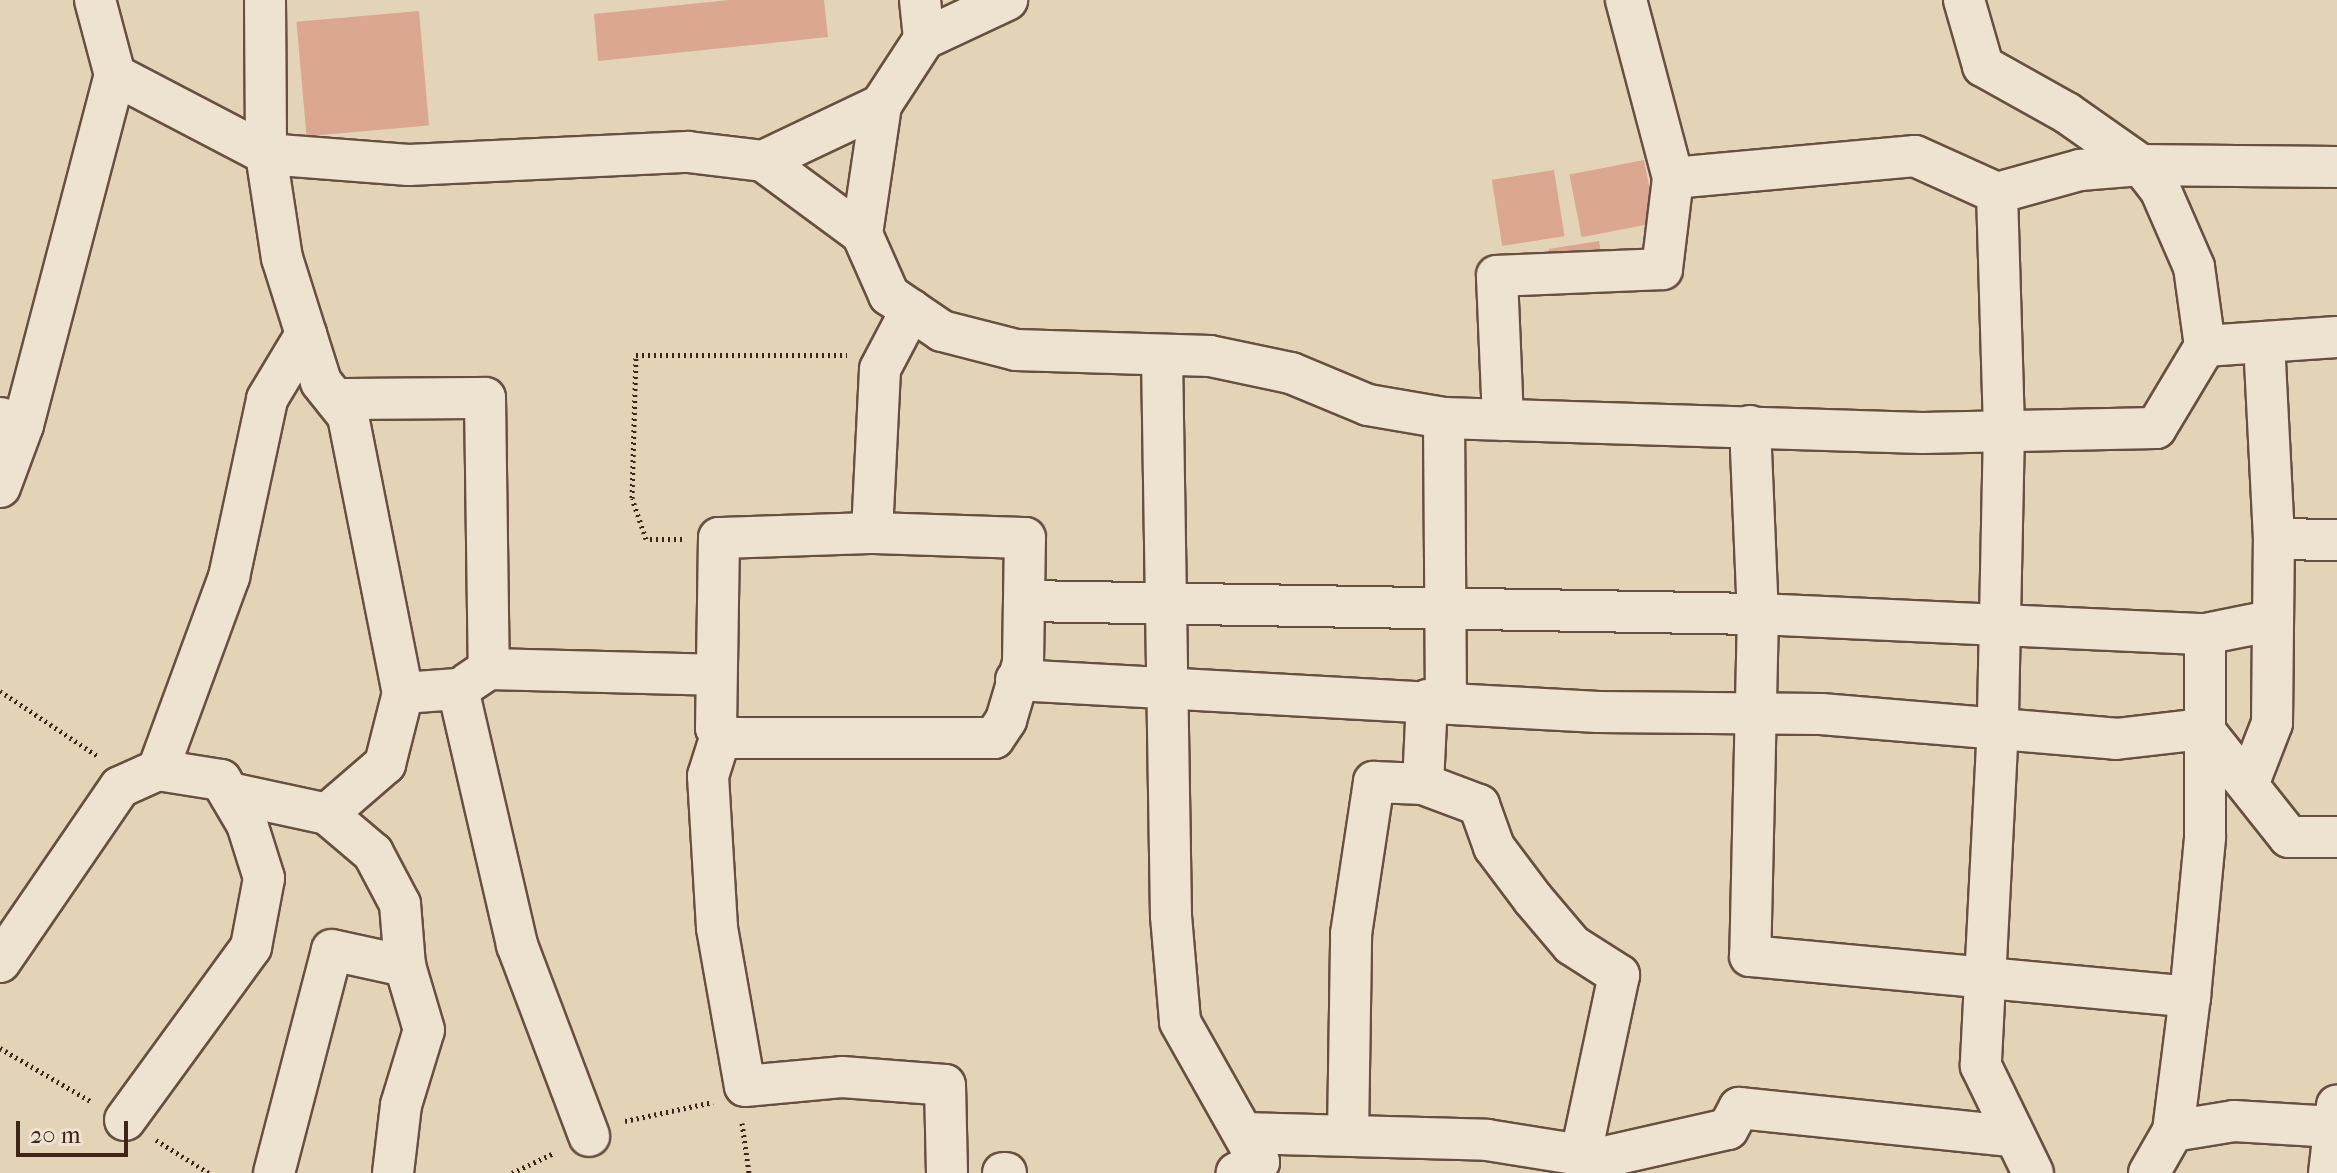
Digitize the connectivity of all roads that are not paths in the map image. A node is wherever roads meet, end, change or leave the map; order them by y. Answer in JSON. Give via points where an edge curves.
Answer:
{"nodes":[{"id":1,"x":95,"y":0,"type":"edge"},
{"id":2,"x":265,"y":0,"type":"edge"},
{"id":3,"x":920,"y":0,"type":"edge"},
{"id":4,"x":1007,"y":0,"type":"edge"},
{"id":5,"x":1626,"y":0,"type":"edge"},
{"id":6,"x":1964,"y":0,"type":"edge"},
{"id":7,"x":924,"y":39,"type":"junction"},
{"id":8,"x":115,"y":75,"type":"junction"},
{"id":9,"x":881,"y":105,"type":"junction"},
{"id":10,"x":266,"y":154,"type":"junction"},
{"id":11,"x":763,"y":161,"type":"junction"},
{"id":12,"x":2141,"y":165,"type":"junction"},
{"id":13,"x":2337,"y":167,"type":"edge"},
{"id":14,"x":1673,"y":178,"type":"junction"},
{"id":15,"x":1997,"y":193,"type":"junction"},
{"id":16,"x":862,"y":234,"type":"junction"},
{"id":17,"x":911,"y":310,"type":"junction"},
{"id":18,"x":306,"y":334,"type":"junction"},
{"id":19,"x":2337,"y":337,"type":"edge"},
{"id":20,"x":2264,"y":342,"type":"junction"},
{"id":21,"x":2205,"y":346,"type":"junction"},
{"id":22,"x":1162,"y":356,"type":"junction"},
{"id":23,"x":335,"y":399,"type":"junction"},
{"id":24,"x":1444,"y":418,"type":"junction"},
{"id":25,"x":1503,"y":420,"type":"junction"},
{"id":26,"x":11,"y":422,"type":"edge"},
{"id":27,"x":1750,"y":426,"type":"junction"},
{"id":28,"x":2004,"y":429,"type":"junction"},
{"id":29,"x":0,"y":487,"type":"edge"},
{"id":30,"x":872,"y":533,"type":"junction"},
{"id":31,"x":2274,"y":539,"type":"junction"},
{"id":32,"x":2337,"y":540,"type":"edge"},
{"id":33,"x":1026,"y":601,"type":"junction"},
{"id":34,"x":1166,"y":605,"type":"junction"},
{"id":35,"x":1445,"y":609,"type":"junction"},
{"id":36,"x":1758,"y":614,"type":"junction"},
{"id":37,"x":2270,"y":621,"type":"junction"},
{"id":38,"x":1999,"y":623,"type":"junction"},
{"id":39,"x":2205,"y":634,"type":"junction"},
{"id":40,"x":712,"y":675,"type":"junction"},
{"id":41,"x":474,"y":679,"type":"junction"},
{"id":42,"x":1016,"y":680,"type":"junction"},
{"id":43,"x":1166,"y":688,"type":"junction"},
{"id":44,"x":403,"y":693,"type":"junction"},
{"id":45,"x":1437,"y":702,"type":"junction"},
{"id":46,"x":1758,"y":712,"type":"junction"},
{"id":47,"x":1998,"y":725,"type":"junction"},
{"id":48,"x":2203,"y":729,"type":"junction"},
{"id":49,"x":722,"y":732,"type":"junction"},
{"id":50,"x":158,"y":770,"type":"junction"},
{"id":51,"x":1423,"y":784,"type":"junction"},
{"id":52,"x":2248,"y":785,"type":"junction"},
{"id":53,"x":230,"y":793,"type":"junction"},
{"id":54,"x":327,"y":814,"type":"junction"},
{"id":55,"x":2337,"y":837,"type":"edge"},
{"id":56,"x":0,"y":962,"type":"edge"},
{"id":57,"x":405,"y":966,"type":"junction"},
{"id":58,"x":1981,"y":978,"type":"junction"},
{"id":59,"x":2190,"y":997,"type":"junction"},
{"id":60,"x":2335,"y":1116,"type":"edge"},
{"id":61,"x":125,"y":1120,"type":"dead end"},
{"id":62,"x":2173,"y":1131,"type":"junction"},
{"id":63,"x":1243,"y":1133,"type":"junction"},
{"id":64,"x":1348,"y":1135,"type":"junction"},
{"id":65,"x":589,"y":1136,"type":"dead end"},
{"id":66,"x":2011,"y":1136,"type":"junction"},
{"id":67,"x":1581,"y":1154,"type":"junction"},
{"id":68,"x":274,"y":1173,"type":"edge"},
{"id":69,"x":393,"y":1173,"type":"edge"},
{"id":70,"x":947,"y":1173,"type":"edge"},
{"id":71,"x":1236,"y":1173,"type":"edge"},
{"id":72,"x":2033,"y":1173,"type":"edge"},
{"id":73,"x":2149,"y":1173,"type":"edge"},
{"id":74,"x":2329,"y":1173,"type":"edge"}],
"edges":[{"from":1,"to":8,"type":"street"},
{"from":2,"to":10,"type":"street"},
{"from":3,"to":7,"type":"street"},
{"from":4,"to":7,"type":"street"},
{"from":5,"to":14,"type":"street"},
{"from":6,"to":12,"type":"street","via":[[1983,66]]},
{"from":7,"to":9,"type":"street"},
{"from":8,"to":10,"type":"street"},
{"from":8,"to":26,"type":"street"},
{"from":9,"to":11,"type":"street"},
{"from":9,"to":16,"type":"street"},
{"from":10,"to":11,"type":"street","via":[[409,165],[688,152]]},
{"from":10,"to":18,"type":"street","via":[[282,258]]},
{"from":11,"to":16,"type":"street"},
{"from":12,"to":13,"type":"street"},
{"from":12,"to":15,"type":"street","via":[[2080,170]]},
{"from":12,"to":21,"type":"street","via":[[2194,267]]},
{"from":14,"to":15,"type":"street","via":[[1915,156]]},
{"from":14,"to":25,"type":"street","via":[[1662,269],[1497,276]]},
{"from":15,"to":28,"type":"street"},
{"from":16,"to":17,"type":"street","via":[[889,295]]},
{"from":17,"to":22,"type":"street","via":[[942,331],[1016,350]]},
{"from":17,"to":30,"type":"street","via":[[887,356]]},
{"from":18,"to":23,"type":"street","via":[[321,382]]},
{"from":18,"to":50,"type":"street","via":[[267,399],[229,577]]},
{"from":19,"to":20,"type":"street"},
{"from":20,"to":21,"type":"street"},
{"from":20,"to":31,"type":"street"},
{"from":21,"to":28,"type":"street","via":[[2156,428]]},
{"from":22,"to":24,"type":"street","via":[[1210,356],[1291,373],[1368,405]]},
{"from":22,"to":34,"type":"street"},
{"from":23,"to":41,"type":"street","via":[[485,398]]},
{"from":23,"to":44,"type":"street","via":[[348,416]]},
{"from":24,"to":25,"type":"street"},
{"from":24,"to":35,"type":"street"},
{"from":25,"to":27,"type":"street"},
{"from":26,"to":29,"type":"street"},
{"from":27,"to":28,"type":"street"},
{"from":27,"to":36,"type":"street"},
{"from":28,"to":38,"type":"street"},
{"from":30,"to":33,"type":"street","via":[[1025,538]]},
{"from":30,"to":40,"type":"street","via":[[719,538]]},
{"from":31,"to":32,"type":"street"},
{"from":31,"to":37,"type":"street"},
{"from":33,"to":34,"type":"street"},
{"from":33,"to":42,"type":"street"},
{"from":34,"to":35,"type":"street"},
{"from":34,"to":43,"type":"street"},
{"from":35,"to":36,"type":"street"},
{"from":35,"to":45,"type":"street"},
{"from":36,"to":38,"type":"street"},
{"from":36,"to":46,"type":"street"},
{"from":37,"to":39,"type":"street"},
{"from":37,"to":52,"type":"street","via":[[2272,723]]},
{"from":38,"to":39,"type":"street"},
{"from":38,"to":47,"type":"street"},
{"from":39,"to":48,"type":"street"},
{"from":40,"to":41,"type":"street"},
{"from":40,"to":49,"type":"street"},
{"from":41,"to":44,"type":"street"},
{"from":41,"to":65,"type":"street","via":[[517,945]]},
{"from":42,"to":43,"type":"street"},
{"from":42,"to":49,"type":"street","via":[[994,738],[731,738]]},
{"from":43,"to":45,"type":"street"},
{"from":43,"to":63,"type":"street","via":[[1180,1022]]},
{"from":44,"to":54,"type":"street","via":[[385,764]]},
{"from":45,"to":46,"type":"street"},
{"from":45,"to":51,"type":"street"},
{"from":46,"to":47,"type":"street"},
{"from":46,"to":58,"type":"street","via":[[1750,956]]},
{"from":47,"to":48,"type":"street","via":[[2116,739]]},
{"from":47,"to":58,"type":"street"},
{"from":48,"to":52,"type":"street"},
{"from":48,"to":59,"type":"street","via":[[2205,837]]},
{"from":49,"to":70,"type":"street","via":[[708,776],[717,928],[745,1086],[842,1077],[945,1085]]},
{"from":50,"to":53,"type":"street","via":[[221,780]]},
{"from":50,"to":56,"type":"street","via":[[120,787]]},
{"from":51,"to":64,"type":"street","via":[[1374,782],[1351,934]]},
{"from":51,"to":67,"type":"street","via":[[1479,805],[1494,847],[1533,899],[1572,945],[1619,975]]},
{"from":52,"to":55,"type":"street","via":[[2289,837]]},
{"from":53,"to":54,"type":"street"},
{"from":53,"to":61,"type":"street","via":[[264,878],[251,947]]},
{"from":54,"to":57,"type":"street","via":[[373,853],[400,904]]},
{"from":57,"to":68,"type":"street","via":[[332,950]]},
{"from":57,"to":69,"type":"street","via":[[424,1030],[401,1105]]},
{"from":58,"to":59,"type":"street"},
{"from":58,"to":66,"type":"street","via":[[1981,1066]]},
{"from":59,"to":62,"type":"street"},
{"from":60,"to":62,"type":"street","via":[[2234,1121]]},
{"from":60,"to":74,"type":"street"},
{"from":62,"to":73,"type":"street"},
{"from":63,"to":64,"type":"street"},
{"from":63,"to":71,"type":"street","via":[[1259,1162]]},
{"from":64,"to":67,"type":"street","via":[[1487,1140]]},
{"from":66,"to":67,"type":"street","via":[[1739,1108],[1728,1129],[1600,1158]]},
{"from":66,"to":72,"type":"street"}]}
